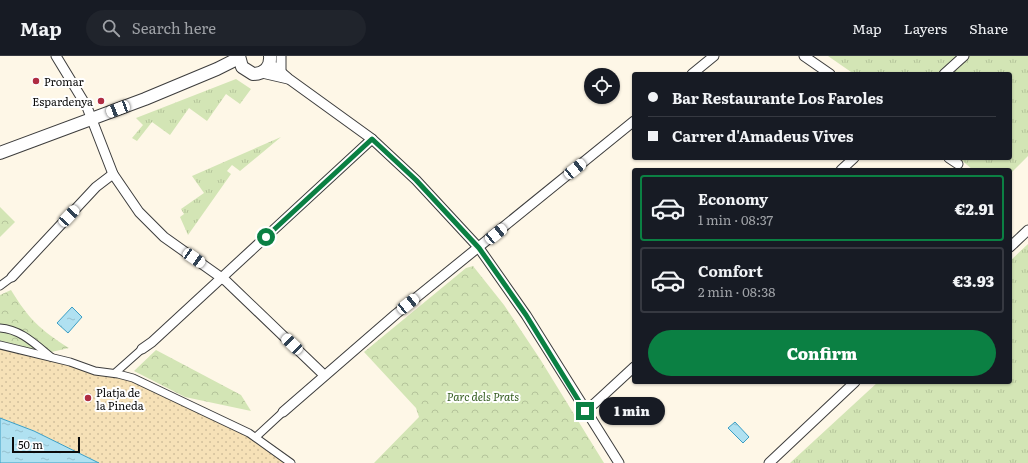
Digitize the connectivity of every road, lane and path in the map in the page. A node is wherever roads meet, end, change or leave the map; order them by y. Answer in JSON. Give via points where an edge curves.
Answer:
{"nodes":[{"id":1,"x":56,"y":56,"type":"edge"},
{"id":2,"x":281,"y":56,"type":"edge"},
{"id":3,"x":714,"y":56,"type":"edge"},
{"id":4,"x":804,"y":56,"type":"edge"},
{"id":5,"x":964,"y":56,"type":"edge"},
{"id":6,"x":232,"y":59,"type":"edge"},
{"id":7,"x":269,"y":63,"type":"edge"},
{"id":8,"x":245,"y":71,"type":"junction"},
{"id":9,"x":281,"y":72,"type":"junction"},
{"id":10,"x":694,"y":72,"type":"edge"},
{"id":11,"x":827,"y":72,"type":"edge"},
{"id":12,"x":946,"y":72,"type":"edge"},
{"id":13,"x":289,"y":79,"type":"junction"},
{"id":14,"x":92,"y":119,"type":"junction"},
{"id":15,"x":632,"y":123,"type":"edge"},
{"id":16,"x":372,"y":139,"type":"junction"},
{"id":17,"x":0,"y":153,"type":"edge"},
{"id":18,"x":852,"y":160,"type":"edge"},
{"id":19,"x":952,"y":160,"type":"edge"},
{"id":20,"x":958,"y":164,"type":"dead end"},
{"id":21,"x":843,"y":168,"type":"edge"},
{"id":22,"x":113,"y":174,"type":"junction"},
{"id":23,"x":1028,"y":230,"type":"edge"},
{"id":24,"x":1012,"y":246,"type":"edge"},
{"id":25,"x":479,"y":248,"type":"junction"},
{"id":26,"x":12,"y":277,"type":"joint"},
{"id":27,"x":222,"y":278,"type":"junction"},
{"id":28,"x":0,"y":286,"type":"edge"},
{"id":29,"x":0,"y":328,"type":"edge"},
{"id":30,"x":0,"y":345,"type":"edge"},
{"id":31,"x":142,"y":349,"type":"joint"},
{"id":32,"x":53,"y":358,"type":"junction"},
{"id":33,"x":632,"y":368,"type":"edge"},
{"id":34,"x":115,"y":373,"type":"junction"},
{"id":35,"x":324,"y":375,"type":"junction"},
{"id":36,"x":853,"y":384,"type":"edge"},
{"id":37,"x":585,"y":411,"type":"junction"},
{"id":38,"x":283,"y":412,"type":"joint"},
{"id":39,"x":256,"y":438,"type":"junction"},
{"id":40,"x":291,"y":463,"type":"edge"},
{"id":41,"x":619,"y":463,"type":"edge"},
{"id":42,"x":769,"y":463,"type":"edge"}],
"edges":[{"from":1,"to":14,"type":"street","via":[[84,100]]},
{"from":2,"to":9,"type":"street"},
{"from":3,"to":10,"type":"street"},
{"from":4,"to":11,"type":"street"},
{"from":5,"to":12,"type":"street"},
{"from":6,"to":8,"type":"street"},
{"from":6,"to":8,"type":"street"},
{"from":6,"to":14,"type":"street"},
{"from":7,"to":8,"type":"street","via":[[253,74]]},
{"from":7,"to":9,"type":"street"},
{"from":7,"to":13,"type":"street"},
{"from":9,"to":13,"type":"street"},
{"from":13,"to":16,"type":"street"},
{"from":14,"to":17,"type":"street"},
{"from":14,"to":22,"type":"street"},
{"from":15,"to":25,"type":"street"},
{"from":16,"to":25,"type":"street","via":[[416,180]]},
{"from":16,"to":27,"type":"street"},
{"from":18,"to":21,"type":"street"},
{"from":19,"to":20,"type":"street"},
{"from":22,"to":26,"type":"street","via":[[96,187]]},
{"from":22,"to":27,"type":"street","via":[[155,229]]},
{"from":23,"to":24,"type":"street"},
{"from":25,"to":35,"type":"street"},
{"from":25,"to":37,"type":"street","via":[[526,315]]},
{"from":26,"to":28,"type":"street"},
{"from":27,"to":31,"type":"street"},
{"from":27,"to":35,"type":"street"},
{"from":29,"to":32,"type":"street","via":[[10,328],[20,333]]},
{"from":30,"to":32,"type":"street"},
{"from":31,"to":34,"type":"street"},
{"from":32,"to":34,"type":"street","via":[[95,371]]},
{"from":33,"to":37,"type":"street"},
{"from":34,"to":39,"type":"street","via":[[133,378]]},
{"from":35,"to":38,"type":"street"},
{"from":36,"to":42,"type":"street"},
{"from":37,"to":41,"type":"street"},
{"from":38,"to":39,"type":"street"},
{"from":39,"to":40,"type":"street"}]}
